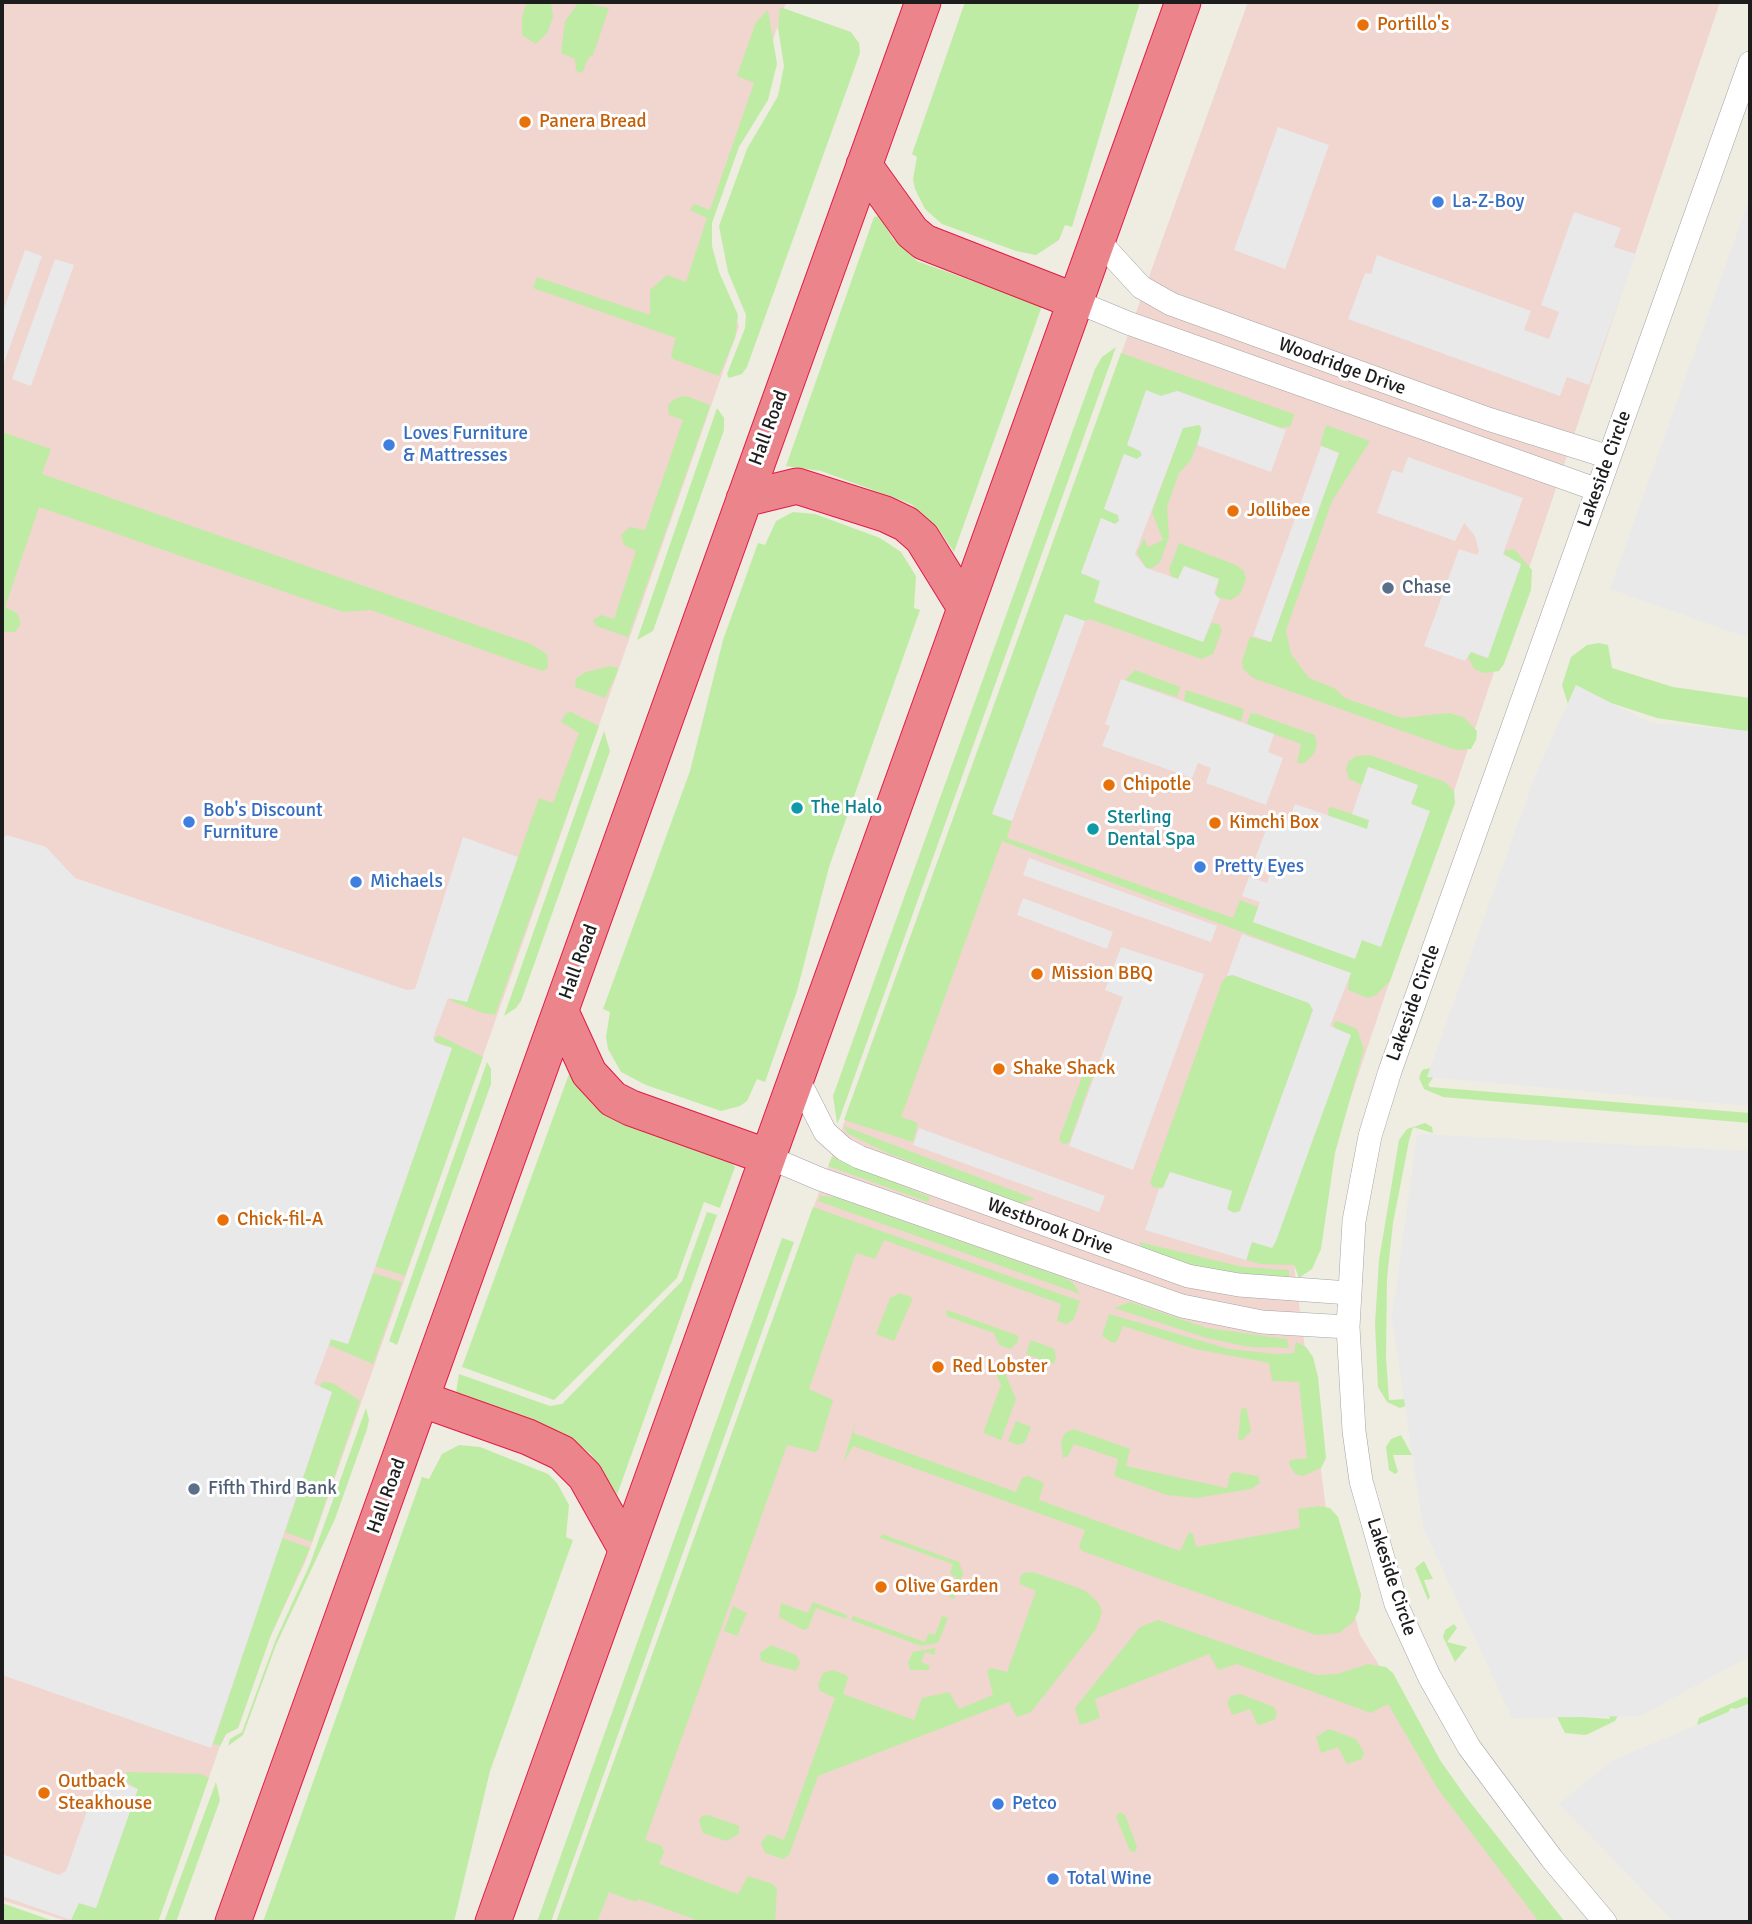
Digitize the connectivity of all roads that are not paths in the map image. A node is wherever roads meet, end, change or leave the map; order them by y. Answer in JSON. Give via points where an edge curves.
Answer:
{"nodes":[{"id":1,"x":923,"y":2,"type":"edge"},
{"id":2,"x":1183,"y":2,"type":"edge"},
{"id":3,"x":1750,"y":63,"type":"edge"},
{"id":4,"x":864,"y":164,"type":"junction"},
{"id":5,"x":1097,"y":239,"type":"junction"},
{"id":6,"x":1075,"y":301,"type":"junction"},
{"id":7,"x":1609,"y":457,"type":"junction"},
{"id":8,"x":1598,"y":490,"type":"junction"},
{"id":9,"x":744,"y":499,"type":"junction"},
{"id":10,"x":964,"y":606,"type":"junction"},
{"id":11,"x":561,"y":1012,"type":"junction"},
{"id":12,"x":796,"y":1075,"type":"junction"},
{"id":13,"x":768,"y":1157,"type":"junction"},
{"id":14,"x":1349,"y":1293,"type":"junction"},
{"id":15,"x":1348,"y":1327,"type":"junction"},
{"id":16,"x":421,"y":1399,"type":"junction"},
{"id":17,"x":626,"y":1549,"type":"junction"},
{"id":18,"x":233,"y":1922,"type":"edge"},
{"id":19,"x":494,"y":1922,"type":"edge"},
{"id":20,"x":1605,"y":1922,"type":"edge"}],
"edges":[{"from":1,"to":4,"type":"highway","name":"Hall Road"},
{"from":2,"to":5,"type":"highway"},
{"from":3,"to":7,"type":"street","name":"Lakeside Circle"},
{"from":4,"to":6,"type":"highway","via":[[907,226],[924,242]]},
{"from":4,"to":9,"type":"highway","name":"Hall Road"},
{"from":5,"to":6,"type":"highway"},
{"from":5,"to":7,"type":"street","name":"Woodridge Drive","via":[[1141,287],[1171,304],[1475,414]]},
{"from":6,"to":8,"type":"street","name":"Woodridge Drive"},
{"from":6,"to":10,"type":"highway"},
{"from":7,"to":8,"type":"street","name":"Lakeside Circle"},
{"from":8,"to":14,"type":"street","name":"Lakeside Circle","via":[[1381,1097],[1354,1221]]},
{"from":9,"to":10,"type":"highway","via":[[797,486],[906,524],[922,538]]},
{"from":9,"to":11,"type":"highway","name":"Hall Road"},
{"from":10,"to":12,"type":"highway"},
{"from":11,"to":13,"type":"highway","via":[[589,1073],[613,1099]]},
{"from":11,"to":16,"type":"highway","name":"Hall Road"},
{"from":12,"to":13,"type":"highway"},
{"from":12,"to":14,"type":"street","name":"Westbrook Drive","via":[[825,1132],[859,1157],[1188,1276],[1238,1286]]},
{"from":13,"to":15,"type":"street","name":"Westbrook Drive","via":[[1182,1306],[1262,1322]]},
{"from":13,"to":17,"type":"highway"},
{"from":14,"to":15,"type":"street","name":"Lakeside Circle"},
{"from":15,"to":20,"type":"street","name":"Lakeside Circle","via":[[1361,1481],[1404,1625],[1469,1747]]},
{"from":16,"to":17,"type":"highway","via":[[562,1453],[585,1476]]},
{"from":16,"to":18,"type":"highway","name":"Hall Road"},
{"from":17,"to":19,"type":"highway"}]}
